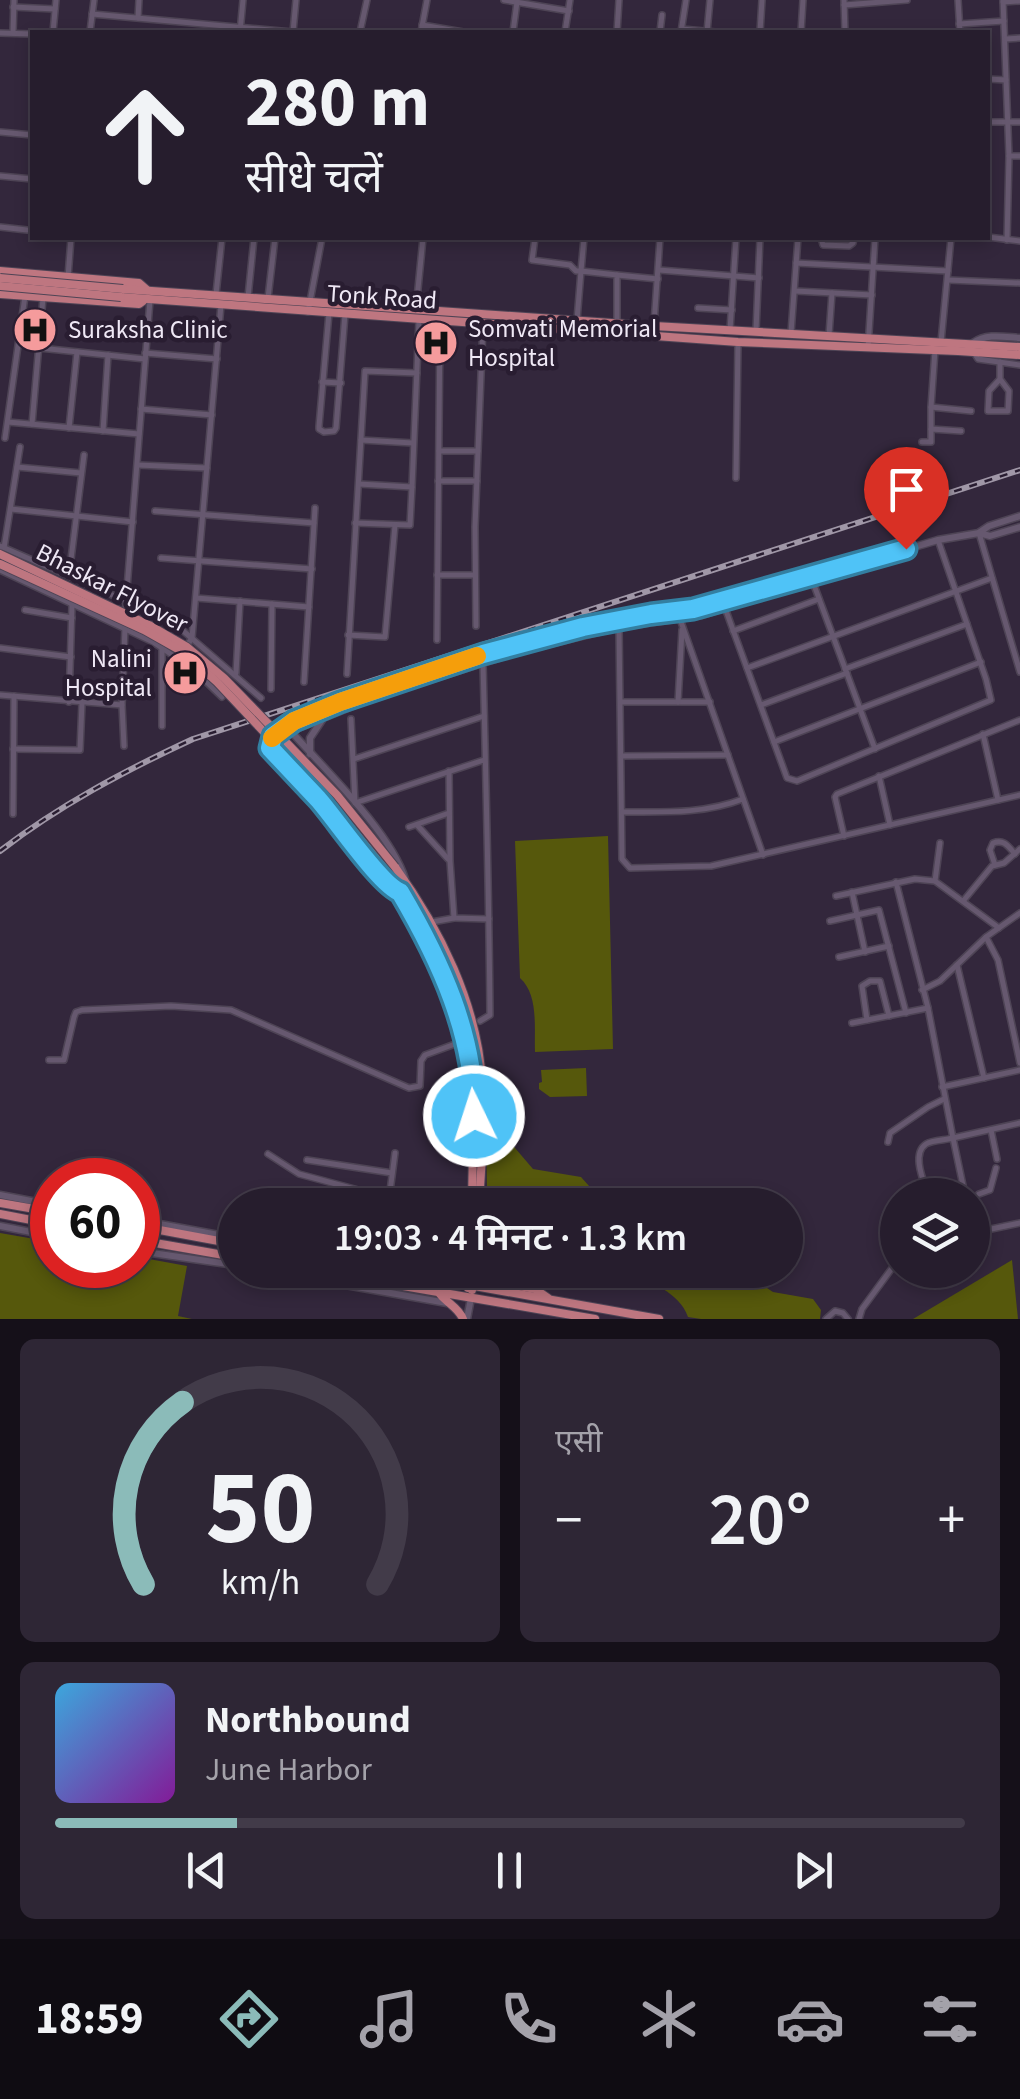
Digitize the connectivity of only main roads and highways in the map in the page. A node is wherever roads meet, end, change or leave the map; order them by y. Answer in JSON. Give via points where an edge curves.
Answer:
{"nodes":[{"id":1,"x":10,"y":272,"type":"junction"},
{"id":2,"x":0,"y":275,"type":"edge"},
{"id":3,"x":3,"y":291,"type":"edge"},
{"id":4,"x":122,"y":293,"type":"junction"},
{"id":5,"x":148,"y":296,"type":"junction"},
{"id":6,"x":869,"y":343,"type":"junction"},
{"id":7,"x":1020,"y":347,"type":"edge"},
{"id":8,"x":985,"y":349,"type":"junction"},
{"id":9,"x":1020,"y":356,"type":"edge"},
{"id":10,"x":2,"y":549,"type":"edge"},
{"id":11,"x":0,"y":567,"type":"edge"},
{"id":12,"x":391,"y":870,"type":"junction"},
{"id":13,"x":478,"y":1083,"type":"junction"},
{"id":14,"x":476,"y":1188,"type":"edge"},
{"id":15,"x":0,"y":1203,"type":"edge"},
{"id":16,"x":30,"y":1206,"type":"edge"},
{"id":17,"x":0,"y":1214,"type":"edge"},
{"id":18,"x":30,"y":1220,"type":"edge"},
{"id":19,"x":160,"y":1227,"type":"edge"},
{"id":20,"x":218,"y":1237,"type":"edge"},
{"id":21,"x":160,"y":1244,"type":"edge"},
{"id":22,"x":218,"y":1254,"type":"edge"},
{"id":23,"x":404,"y":1288,"type":"edge"},
{"id":24,"x":470,"y":1288,"type":"edge"},
{"id":25,"x":487,"y":1288,"type":"edge"},
{"id":26,"x":530,"y":1288,"type":"edge"},
{"id":27,"x":439,"y":1292,"type":"junction"},
{"id":28,"x":468,"y":1298,"type":"junction"},
{"id":29,"x":553,"y":1300,"type":"junction"},
{"id":30,"x":466,"y":1317,"type":"edge"},
{"id":31,"x":595,"y":1319,"type":"edge"},
{"id":32,"x":659,"y":1319,"type":"edge"}],
"edges":[{"from":1,"to":2,"type":"main road"},
{"from":1,"to":3,"type":"main road"},
{"from":1,"to":5,"type":"main road","via":[[139,282]]},
{"from":2,"to":4,"type":"main road","bridge":true},
{"from":3,"to":4,"type":"main road","bridge":true},
{"from":3,"to":5,"type":"main road","via":[[138,304]]},
{"from":4,"to":5,"type":"main road"},
{"from":5,"to":6,"type":"main road","name":"Tonk Road","via":[[738,342]]},
{"from":5,"to":6,"type":"main road","name":"Tonk Road","via":[[268,298]]},
{"from":6,"to":8,"type":"main road","name":"Tonk Road"},
{"from":7,"to":8,"type":"main road"},
{"from":8,"to":9,"type":"main road"},
{"from":10,"to":12,"type":"main road","name":"Bhaskar Flyover","bridge":true,"via":[[187,647],[337,794]]},
{"from":11,"to":12,"type":"main road","name":"Bhaskar Flyover","bridge":true,"via":[[182,652]]},
{"from":12,"to":13,"type":"main road","name":"Bhaskar Flyover","via":[[428,940]]},
{"from":12,"to":13,"type":"main road","name":"Bhaskar Flyover","via":[[432,922],[465,998],[477,1038]]},
{"from":13,"to":14,"type":"main road"},
{"from":15,"to":16,"type":"main road"},
{"from":17,"to":18,"type":"main road"},
{"from":19,"to":20,"type":"main road"},
{"from":21,"to":22,"type":"main road"},
{"from":23,"to":27,"type":"main road"},
{"from":24,"to":28,"type":"main road"},
{"from":25,"to":29,"type":"main road"},
{"from":26,"to":29,"type":"main road"},
{"from":27,"to":28,"type":"main road"},
{"from":27,"to":30,"type":"main road"},
{"from":28,"to":31,"type":"main road"},
{"from":29,"to":32,"type":"main road"}]}
